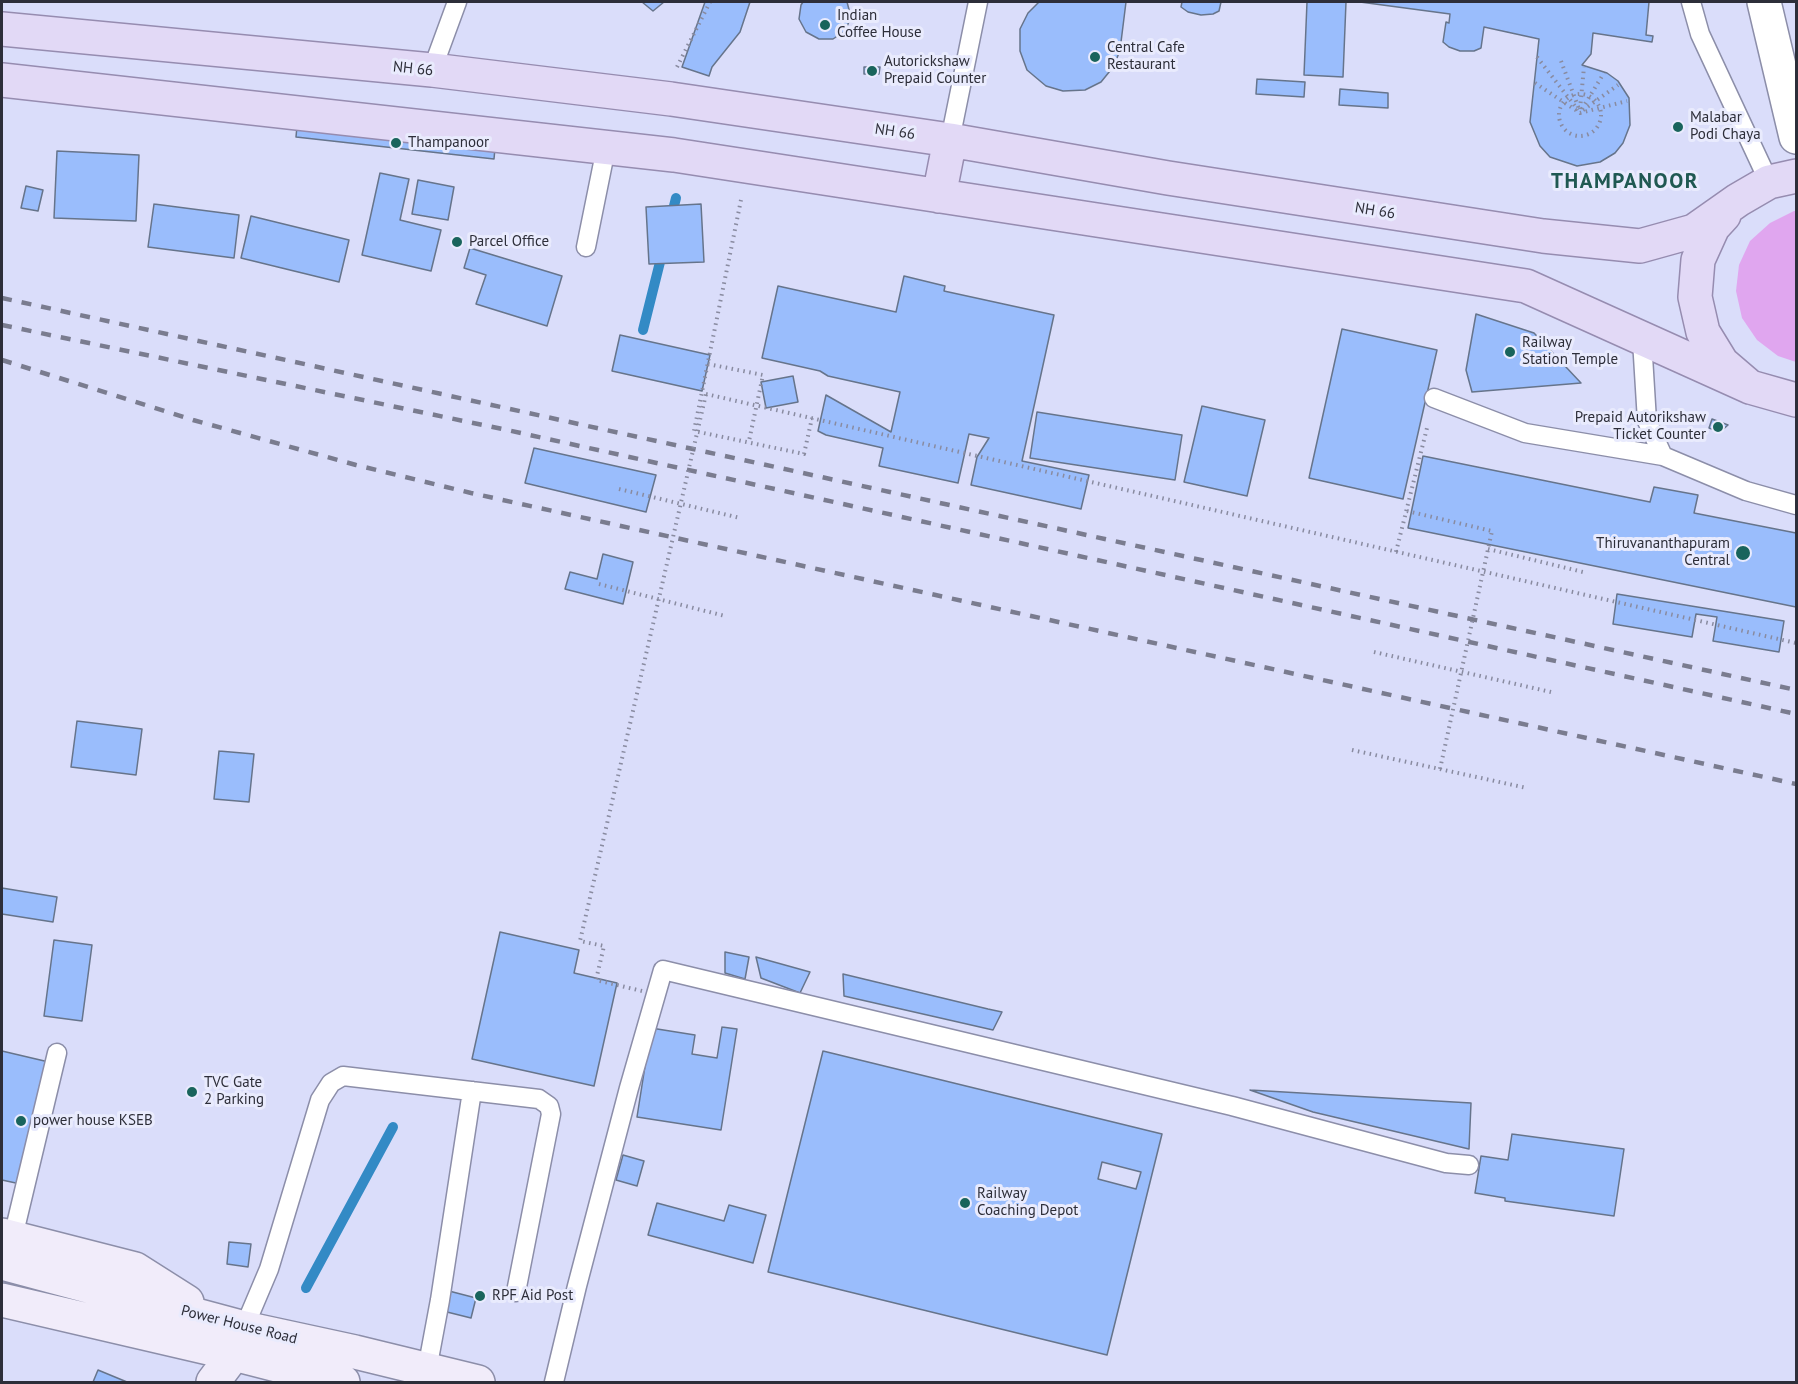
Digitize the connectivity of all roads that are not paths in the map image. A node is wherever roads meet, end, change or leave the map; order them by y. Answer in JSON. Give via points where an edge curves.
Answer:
{"nodes":[{"id":1,"x":457,"y":2,"type":"edge"},
{"id":2,"x":978,"y":2,"type":"edge"},
{"id":3,"x":1691,"y":2,"type":"edge"},
{"id":4,"x":1764,"y":2,"type":"edge"},
{"id":5,"x":2,"y":29,"type":"edge"},
{"id":6,"x":432,"y":70,"type":"junction"},
{"id":7,"x":2,"y":80,"type":"edge"},
{"id":8,"x":1797,"y":137,"type":"edge"},
{"id":9,"x":950,"y":140,"type":"junction"},
{"id":10,"x":606,"y":148,"type":"junction"},
{"id":11,"x":1783,"y":179,"type":"edge"},
{"id":12,"x":939,"y":196,"type":"junction"},
{"id":13,"x":1738,"y":200,"type":"junction"},
{"id":14,"x":586,"y":247,"type":"dead end"},
{"id":15,"x":1642,"y":340,"type":"junction"},
{"id":16,"x":1750,"y":387,"type":"junction"},
{"id":17,"x":1434,"y":398,"type":"road end"},
{"id":18,"x":1797,"y":400,"type":"edge"},
{"id":19,"x":1663,"y":456,"type":"junction"},
{"id":20,"x":1797,"y":505,"type":"edge"},
{"id":21,"x":57,"y":1053,"type":"dead end"},
{"id":22,"x":472,"y":1091,"type":"junction"},
{"id":23,"x":1469,"y":1166,"type":"dead end"},
{"id":24,"x":5,"y":1245,"type":"edge"},
{"id":25,"x":516,"y":1292,"type":"dead end"},
{"id":26,"x":2,"y":1300,"type":"edge"},
{"id":27,"x":2,"y":1322,"type":"edge"},
{"id":28,"x":224,"y":1337,"type":"junction"},
{"id":29,"x":426,"y":1376,"type":"edge"},
{"id":30,"x":213,"y":1383,"type":"edge"},
{"id":31,"x":343,"y":1383,"type":"edge"},
{"id":32,"x":478,"y":1383,"type":"edge"},
{"id":33,"x":554,"y":1383,"type":"edge"}],
"edges":[{"from":1,"to":6,"type":"lane"},
{"from":2,"to":9,"type":"lane"},
{"from":3,"to":11,"type":"lane","via":[[1700,34]]},
{"from":4,"to":8,"type":"street"},
{"from":5,"to":6,"type":"main road","name":"NH 66"},
{"from":6,"to":9,"type":"main road","name":"NH 66","via":[[671,99]]},
{"from":7,"to":10,"type":"main road"},
{"from":9,"to":12,"type":"main road"},
{"from":9,"to":13,"type":"main road","name":"NH 66","via":[[1333,204],[1543,236],[1640,246],[1694,231]]},
{"from":10,"to":12,"type":"main road"},
{"from":10,"to":14,"type":"lane"},
{"from":11,"to":13,"type":"main road","name":"NH 66"},
{"from":12,"to":15,"type":"main road","via":[[1526,286]]},
{"from":13,"to":16,"type":"main road","via":[[1709,235],[1698,260],[1695,297],[1703,332],[1717,356]]},
{"from":15,"to":16,"type":"main road"},
{"from":15,"to":19,"type":"lane","via":[[1647,421]]},
{"from":16,"to":18,"type":"main road"},
{"from":17,"to":19,"type":"lane","via":[[1525,434]]},
{"from":19,"to":20,"type":"lane","via":[[1746,490]]},
{"from":21,"to":24,"type":"lane"},
{"from":22,"to":25,"type":"lane","via":[[539,1099],[549,1106],[551,1113]]},
{"from":22,"to":28,"type":"lane","via":[[343,1076],[331,1083],[320,1100],[269,1269]]},
{"from":22,"to":29,"type":"lane"},
{"from":23,"to":33,"type":"lane","via":[[663,970]]},
{"from":24,"to":28,"type":"main road","via":[[135,1269]]},
{"from":26,"to":28,"type":"main road"},
{"from":27,"to":28,"type":"main road","via":[[136,1349]]},
{"from":28,"to":29,"type":"main road","name":"Power House Road"},
{"from":28,"to":30,"type":"main road"},
{"from":28,"to":31,"type":"main road"},
{"from":29,"to":32,"type":"main road","name":"Power House Road"}]}
